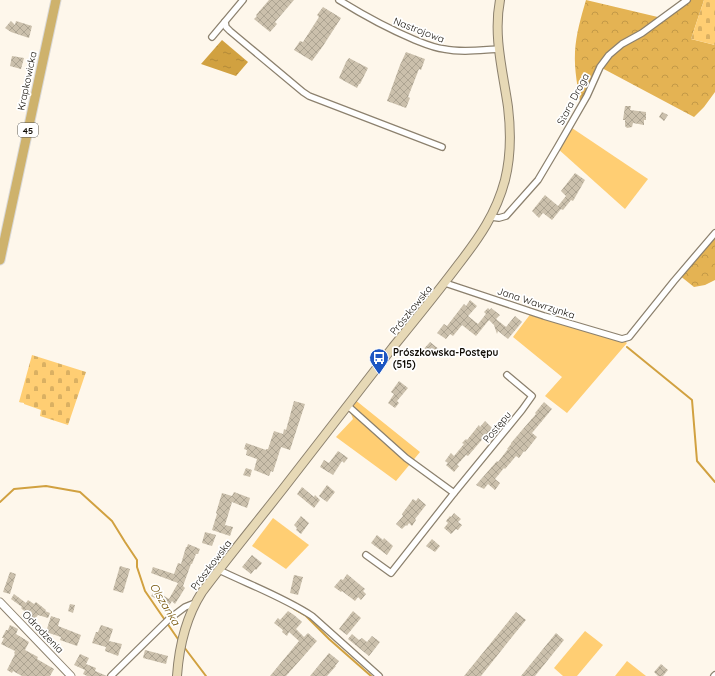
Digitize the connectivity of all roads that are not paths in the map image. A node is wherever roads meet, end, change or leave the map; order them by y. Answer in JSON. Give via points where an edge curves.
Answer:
{"nodes":[{"id":1,"x":56,"y":0,"type":"edge"},
{"id":2,"x":243,"y":0,"type":"edge"},
{"id":3,"x":339,"y":0,"type":"edge"},
{"id":4,"x":500,"y":0,"type":"edge"},
{"id":5,"x":687,"y":0,"type":"edge"},
{"id":6,"x":225,"y":22,"type":"junction"},
{"id":7,"x":212,"y":37,"type":"dead end"},
{"id":8,"x":499,"y":49,"type":"junction"},
{"id":9,"x":442,"y":147,"type":"dead end"},
{"id":10,"x":491,"y":217,"type":"junction"},
{"id":11,"x":715,"y":233,"type":"edge"},
{"id":12,"x":0,"y":260,"type":"edge"},
{"id":13,"x":445,"y":283,"type":"junction"},
{"id":14,"x":507,"y":375,"type":"dead end"},
{"id":15,"x":348,"y":406,"type":"junction"},
{"id":16,"x":454,"y":493,"type":"junction"},
{"id":17,"x":366,"y":556,"type":"dead end"},
{"id":18,"x":219,"y":570,"type":"junction"},
{"id":19,"x":0,"y":602,"type":"edge"},
{"id":20,"x":195,"y":603,"type":"junction"},
{"id":21,"x":71,"y":676,"type":"edge"},
{"id":22,"x":111,"y":676,"type":"edge"},
{"id":23,"x":177,"y":676,"type":"edge"},
{"id":24,"x":378,"y":676,"type":"edge"}],
"edges":[{"from":1,"to":12,"type":"main road","name":"Krapkowicka","number":"45"},
{"from":2,"to":6,"type":"street"},
{"from":3,"to":8,"type":"street","name":"Nastrojowa","via":[[393,30],[432,46],[453,51]]},
{"from":4,"to":8,"type":"main road","name":"Prószkowska"},
{"from":5,"to":10,"type":"street","name":"Stara Droga","via":[[609,55],[538,180],[506,216]]},
{"from":6,"to":7,"type":"street"},
{"from":6,"to":9,"type":"street","via":[[230,31],[309,96]]},
{"from":8,"to":10,"type":"main road","name":"Prószkowska","via":[[508,108],[510,148],[501,195]]},
{"from":10,"to":13,"type":"main road","name":"Prószkowska"},
{"from":11,"to":13,"type":"street","name":"Jana Wawrzynka","via":[[629,337],[622,339]]},
{"from":13,"to":15,"type":"main road","name":"Prószkowska"},
{"from":14,"to":16,"type":"street","name":"Postępu","via":[[532,396]]},
{"from":15,"to":16,"type":"street","via":[[406,458]]},
{"from":15,"to":18,"type":"main road","name":"Prószkowska"},
{"from":16,"to":17,"type":"street","name":"Postępu","via":[[391,573]]},
{"from":18,"to":20,"type":"main road","name":"Prószkowska"},
{"from":18,"to":24,"type":"street","via":[[302,610]]},
{"from":19,"to":21,"type":"street","name":"Odrodzenia"},
{"from":20,"to":22,"type":"street","via":[[169,619]]},
{"from":20,"to":23,"type":"main road","name":"Prószkowska","via":[[183,637]]}]}
